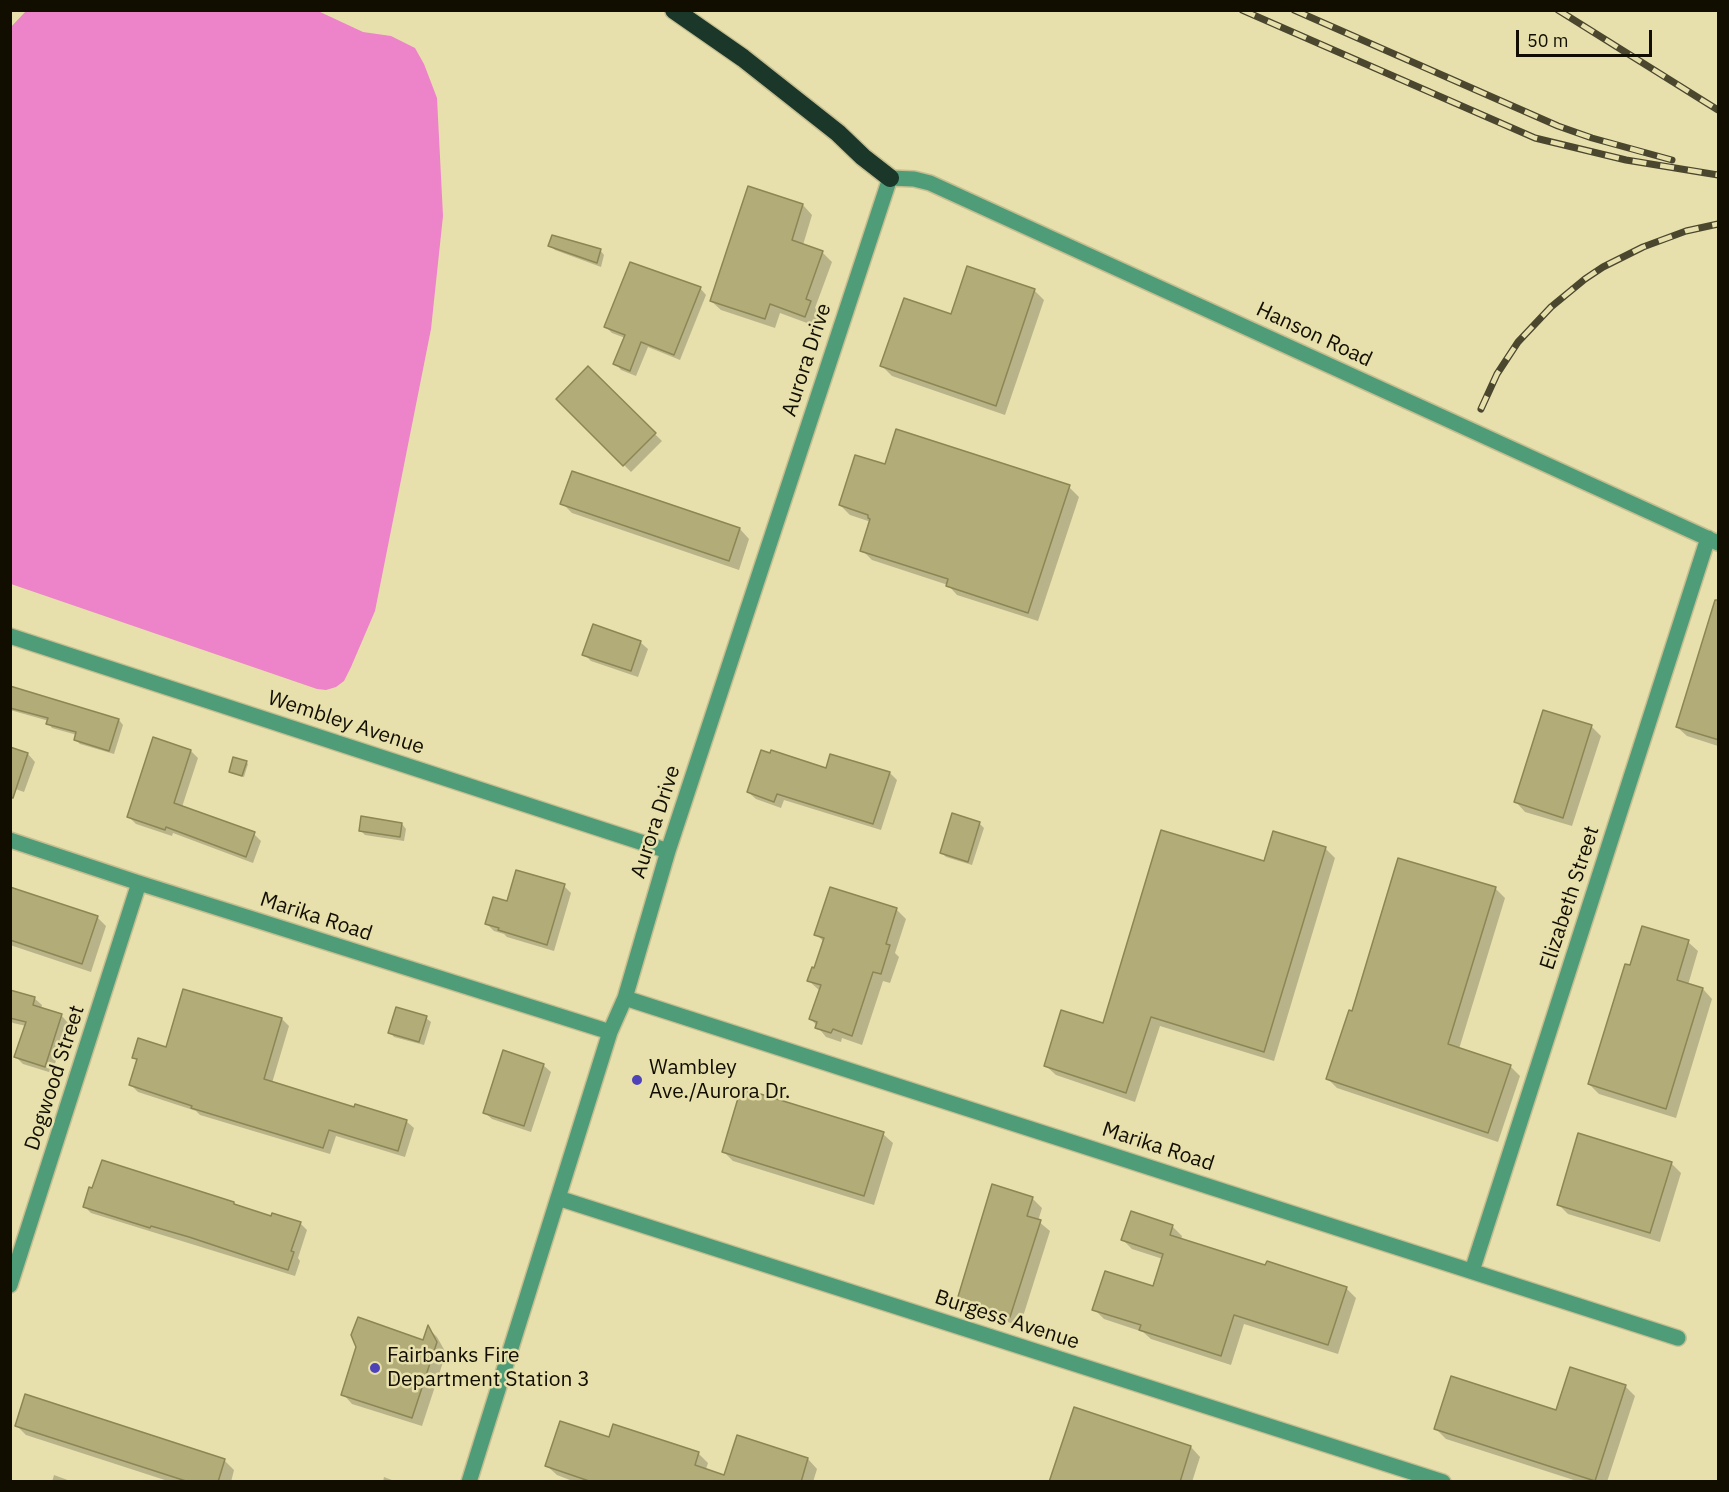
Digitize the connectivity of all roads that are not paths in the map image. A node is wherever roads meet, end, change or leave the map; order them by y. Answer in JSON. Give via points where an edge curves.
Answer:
{"nodes":[{"id":1,"x":674,"y":10,"type":"edge"},
{"id":2,"x":890,"y":178,"type":"junction"},
{"id":3,"x":1713,"y":540,"type":"edge"},
{"id":4,"x":10,"y":636,"type":"edge"},
{"id":5,"x":10,"y":840,"type":"edge"},
{"id":6,"x":668,"y":850,"type":"junction"},
{"id":7,"x":139,"y":884,"type":"junction"},
{"id":8,"x":625,"y":998,"type":"junction"},
{"id":9,"x":610,"y":1032,"type":"junction"},
{"id":10,"x":558,"y":1198,"type":"junction"},
{"id":11,"x":1472,"y":1270,"type":"junction"},
{"id":12,"x":10,"y":1285,"type":"edge"},
{"id":13,"x":1678,"y":1338,"type":"dead end"},
{"id":14,"x":469,"y":1482,"type":"edge"},
{"id":15,"x":1443,"y":1482,"type":"edge"}],
"edges":[{"from":1,"to":2,"type":"highway","via":[[743,58]]},
{"from":2,"to":3,"type":"street","name":"Hanson Road","via":[[930,183]]},
{"from":2,"to":6,"type":"street","name":"Aurora Drive"},
{"from":3,"to":11,"type":"street","name":"Elizabeth Street"},
{"from":4,"to":6,"type":"street","name":"Wembley Avenue"},
{"from":5,"to":7,"type":"street","name":"Marika Road"},
{"from":6,"to":8,"type":"street","name":"Aurora Drive"},
{"from":7,"to":9,"type":"street","name":"Marika Road"},
{"from":7,"to":12,"type":"street","name":"Dogwood Street"},
{"from":8,"to":9,"type":"street","name":"Aurora Drive"},
{"from":8,"to":11,"type":"street","name":"Marika Road"},
{"from":9,"to":10,"type":"street","name":"Aurora Drive"},
{"from":10,"to":14,"type":"street","name":"Aurora Drive"},
{"from":10,"to":15,"type":"street","name":"Burgess Avenue"},
{"from":11,"to":13,"type":"street","name":"Marika Road"}]}
